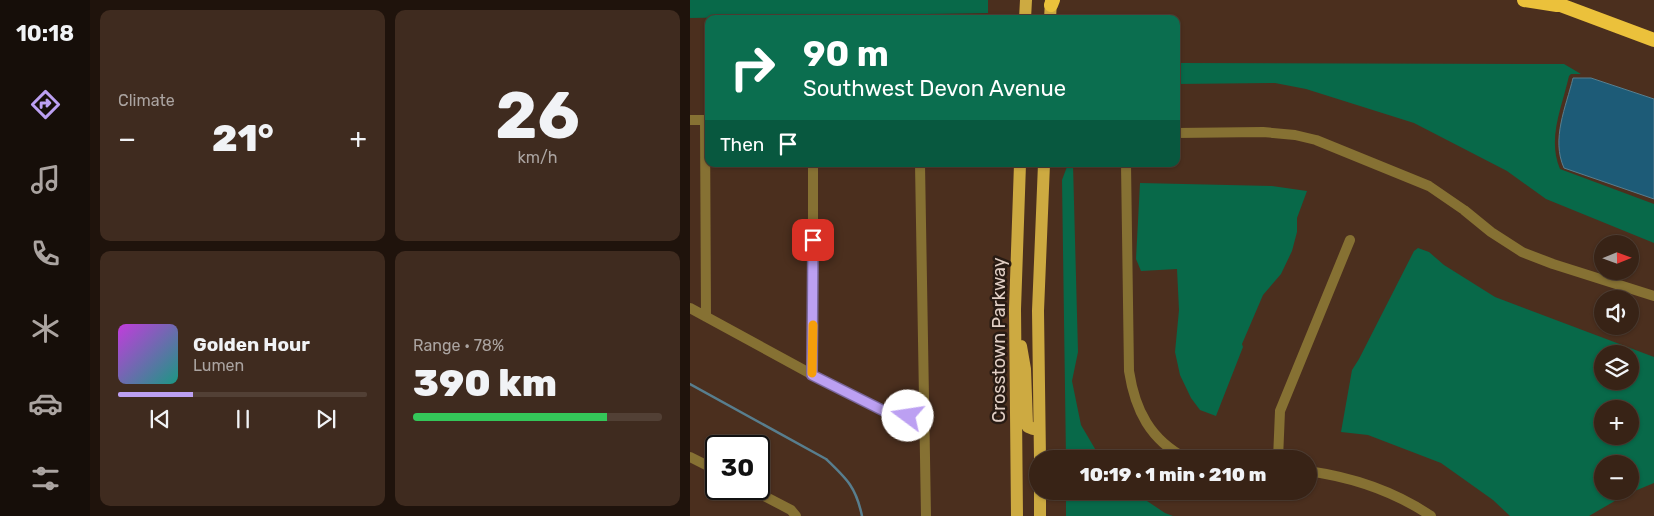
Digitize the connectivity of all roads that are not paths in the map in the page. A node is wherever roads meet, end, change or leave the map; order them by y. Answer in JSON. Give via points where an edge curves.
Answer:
{"nodes":[{"id":1,"x":1026,"y":0,"type":"edge"},
{"id":2,"x":1524,"y":0,"type":"edge"},
{"id":3,"x":1554,"y":3,"type":"edge"},
{"id":4,"x":1025,"y":15,"type":"edge"},
{"id":5,"x":1654,"y":40,"type":"edge"},
{"id":6,"x":690,"y":120,"type":"edge"},
{"id":7,"x":705,"y":120,"type":"edge"},
{"id":8,"x":1180,"y":133,"type":"edge"},
{"id":9,"x":707,"y":167,"type":"edge"},
{"id":10,"x":813,"y":167,"type":"edge"},
{"id":11,"x":920,"y":167,"type":"edge"},
{"id":12,"x":1020,"y":167,"type":"edge"},
{"id":13,"x":1044,"y":167,"type":"edge"},
{"id":14,"x":1126,"y":167,"type":"edge"},
{"id":15,"x":1350,"y":240,"type":"dead end"},
{"id":16,"x":1654,"y":296,"type":"edge"},
{"id":17,"x":690,"y":308,"type":"edge"},
{"id":18,"x":706,"y":317,"type":"junction"},
{"id":19,"x":1016,"y":329,"type":"junction"},
{"id":20,"x":812,"y":375,"type":"junction"},
{"id":21,"x":925,"y":419,"type":"junction"},
{"id":22,"x":1039,"y":424,"type":"junction"},
{"id":23,"x":1040,"y":450,"type":"edge"},
{"id":24,"x":1173,"y":450,"type":"edge"},
{"id":25,"x":1278,"y":450,"type":"edge"},
{"id":26,"x":690,"y":456,"type":"edge"},
{"id":27,"x":705,"y":464,"type":"edge"},
{"id":28,"x":1317,"y":473,"type":"edge"},
{"id":29,"x":770,"y":499,"type":"edge"},
{"id":30,"x":1040,"y":500,"type":"edge"},
{"id":31,"x":796,"y":516,"type":"edge"},
{"id":32,"x":926,"y":516,"type":"edge"},
{"id":33,"x":1017,"y":516,"type":"edge"},
{"id":34,"x":1040,"y":516,"type":"edge"},
{"id":35,"x":1431,"y":516,"type":"edge"}],
"edges":[{"from":1,"to":4,"type":"main road"},
{"from":2,"to":3,"type":"highway"},
{"from":3,"to":5,"type":"highway"},
{"from":6,"to":7,"type":"street"},
{"from":8,"to":16,"type":"street","via":[[1263,132],[1316,140],[1429,186],[1505,242],[1538,259]]},
{"from":9,"to":18,"type":"street"},
{"from":10,"to":20,"type":"street"},
{"from":11,"to":21,"type":"street"},
{"from":12,"to":19,"type":"main road","name":"Crosstown Parkway"},
{"from":13,"to":22,"type":"main road","via":[[1038,311]]},
{"from":14,"to":24,"type":"street","via":[[1131,386],[1145,422]]},
{"from":15,"to":25,"type":"street","via":[[1280,410]]},
{"from":17,"to":18,"type":"street"},
{"from":18,"to":20,"type":"street"},
{"from":19,"to":22,"type":"main road","via":[[1025,369],[1027,424],[1033,430]]},
{"from":19,"to":33,"type":"main road","name":"Crosstown Parkway"},
{"from":20,"to":21,"type":"street","via":[[890,414]]},
{"from":21,"to":32,"type":"street"},
{"from":22,"to":23,"type":"main road"},
{"from":26,"to":27,"type":"street"},
{"from":28,"to":35,"type":"street","via":[[1371,486]]},
{"from":29,"to":31,"type":"street"},
{"from":30,"to":34,"type":"main road"}]}
